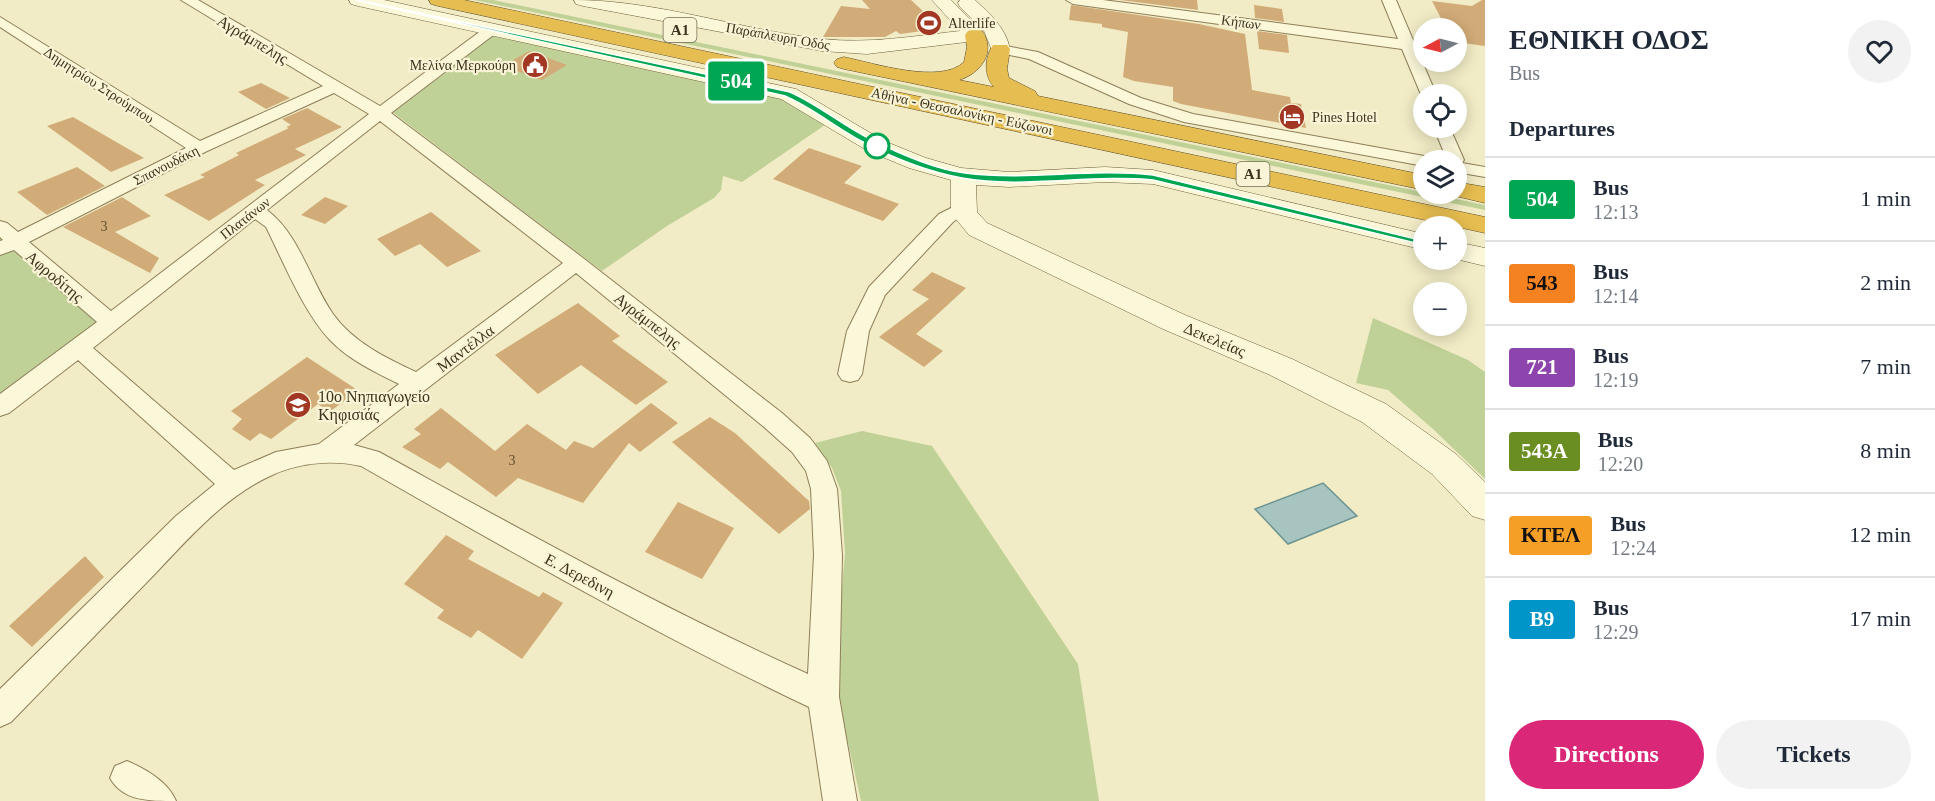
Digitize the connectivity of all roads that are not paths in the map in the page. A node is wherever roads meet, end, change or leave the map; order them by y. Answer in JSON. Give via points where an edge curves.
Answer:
{"nodes":[{"id":1,"x":188,"y":0,"type":"edge"},
{"id":2,"x":358,"y":0,"type":"edge"},
{"id":3,"x":438,"y":0,"type":"edge"},
{"id":4,"x":941,"y":0,"type":"edge"},
{"id":5,"x":964,"y":0,"type":"edge"},
{"id":6,"x":1073,"y":0,"type":"edge"},
{"id":7,"x":1389,"y":0,"type":"edge"},
{"id":8,"x":573,"y":4,"type":"edge"},
{"id":9,"x":0,"y":21,"type":"edge"},
{"id":10,"x":491,"y":30,"type":"junction"},
{"id":11,"x":975,"y":35,"type":"junction"},
{"id":12,"x":1408,"y":45,"type":"junction"},
{"id":13,"x":1000,"y":49,"type":"junction"},
{"id":14,"x":914,"y":77,"type":"junction"},
{"id":15,"x":1424,"y":84,"type":"edge"},
{"id":16,"x":334,"y":87,"type":"junction"},
{"id":17,"x":1054,"y":106,"type":"junction"},
{"id":18,"x":380,"y":113,"type":"junction"},
{"id":19,"x":199,"y":148,"type":"junction"},
{"id":20,"x":1413,"y":159,"type":"edge"},
{"id":21,"x":1485,"y":172,"type":"edge"},
{"id":22,"x":1467,"y":173,"type":"edge"},
{"id":23,"x":963,"y":176,"type":"junction"},
{"id":24,"x":1467,"y":180,"type":"edge"},
{"id":25,"x":1413,"y":181,"type":"edge"},
{"id":26,"x":1485,"y":194,"type":"edge"},
{"id":27,"x":963,"y":208,"type":"junction"},
{"id":28,"x":256,"y":210,"type":"junction"},
{"id":29,"x":0,"y":227,"type":"edge"},
{"id":30,"x":1485,"y":227,"type":"edge"},
{"id":31,"x":1413,"y":239,"type":"edge"},
{"id":32,"x":8,"y":246,"type":"edge"},
{"id":33,"x":1467,"y":253,"type":"edge"},
{"id":34,"x":1485,"y":257,"type":"edge"},
{"id":35,"x":576,"y":263,"type":"junction"},
{"id":36,"x":111,"y":323,"type":"junction"},
{"id":37,"x":79,"y":348,"type":"junction"},
{"id":38,"x":850,"y":374,"type":"dead end"},
{"id":39,"x":418,"y":383,"type":"junction"},
{"id":40,"x":0,"y":407,"type":"edge"},
{"id":41,"x":332,"y":454,"type":"junction"},
{"id":42,"x":232,"y":486,"type":"junction"},
{"id":43,"x":1485,"y":505,"type":"edge"},
{"id":44,"x":823,"y":698,"type":"junction"},
{"id":45,"x":0,"y":711,"type":"edge"},
{"id":46,"x":127,"y":778,"type":"dead end"},
{"id":47,"x":159,"y":801,"type":"edge"},
{"id":48,"x":840,"y":801,"type":"edge"}],
"edges":[{"from":1,"to":16,"type":"street","name":"Αγράμπελης"},
{"from":2,"to":10,"type":"main road"},
{"from":3,"to":30,"type":"highway","name":"Αθήνα - Θεσσαλονίκη - Εύζωνοι","number":"Α1"},
{"from":4,"to":11,"type":"main road"},
{"from":5,"to":13,"type":"main road","via":[[989,24]]},
{"from":6,"to":12,"type":"street","name":"Κήπων"},
{"from":7,"to":12,"type":"street"},
{"from":8,"to":11,"type":"main road","name":"Παράπλευρη Οδός","via":[[849,48]]},
{"from":8,"to":14,"type":"highway","name":"Αθήνα - Θεσσαλονίκη - Εύζωνοι","number":"Α1"},
{"from":9,"to":19,"type":"street","name":"Δημητρίου Στρούμπου"},
{"from":10,"to":18,"type":"street","name":"Πλατάνων"},
{"from":10,"to":23,"type":"main road","via":[[788,94],[866,140],[913,161]]},
{"from":11,"to":14,"type":"highway","via":[[977,52],[966,72],[947,78]]},
{"from":12,"to":15,"type":"street"},
{"from":13,"to":17,"type":"highway","via":[[995,70],[999,81],[1013,91]]},
{"from":13,"to":20,"type":"street","via":[[1033,55],[1159,110]]},
{"from":14,"to":17,"type":"highway","name":"Αθήνα - Θεσσαλονίκη - Εύζωνοι","number":"Α1"},
{"from":16,"to":18,"type":"street","name":"Αγράμπελης"},
{"from":16,"to":19,"type":"street","name":"Σπανουδάκη"},
{"from":17,"to":25,"type":"highway","name":"Αθήνα - Θεσσαλονίκη - Εύζωνοι","number":"Α1"},
{"from":18,"to":28,"type":"street","name":"Πλατάνων"},
{"from":18,"to":35,"type":"street","name":"Αγράμπελης"},
{"from":19,"to":32,"type":"street","name":"Σπανουδάκη"},
{"from":21,"to":22,"type":"street"},
{"from":23,"to":27,"type":"main road"},
{"from":23,"to":31,"type":"main road","via":[[1142,176]]},
{"from":24,"to":26,"type":"highway"},
{"from":27,"to":38,"type":"street","via":[[946,218],[876,292],[858,331]]},
{"from":27,"to":43,"type":"main road","name":"Δεκελείας","via":[[971,222],[987,234],[1374,413],[1444,464]]},
{"from":28,"to":36,"type":"street","name":"Πλατάνων"},
{"from":28,"to":39,"type":"street","via":[[274,224],[324,318],[338,335],[372,361]]},
{"from":29,"to":32,"type":"street","name":"Αφροδίτης"},
{"from":32,"to":36,"type":"street","name":"Αφροδίτης"},
{"from":33,"to":34,"type":"main road"},
{"from":35,"to":39,"type":"street","name":"Μαντέλλα"},
{"from":35,"to":44,"type":"street","name":"Αγράμπελης","via":[[773,420],[801,445],[818,468],[824,489],[828,555]]},
{"from":36,"to":37,"type":"street","name":"Πλατάνων"},
{"from":37,"to":40,"type":"street","name":"Πλατάνων"},
{"from":37,"to":42,"type":"street"},
{"from":39,"to":41,"type":"street","name":"Μαντέλλα"},
{"from":41,"to":42,"type":"street","via":[[276,461]]},
{"from":41,"to":44,"type":"street","name":"Ε. Δερεδινη","via":[[362,456],[396,471],[569,570]]},
{"from":42,"to":45,"type":"street","via":[[186,524]]},
{"from":44,"to":48,"type":"street","name":"Αγράμπελης"},
{"from":46,"to":47,"type":"street"}]}
